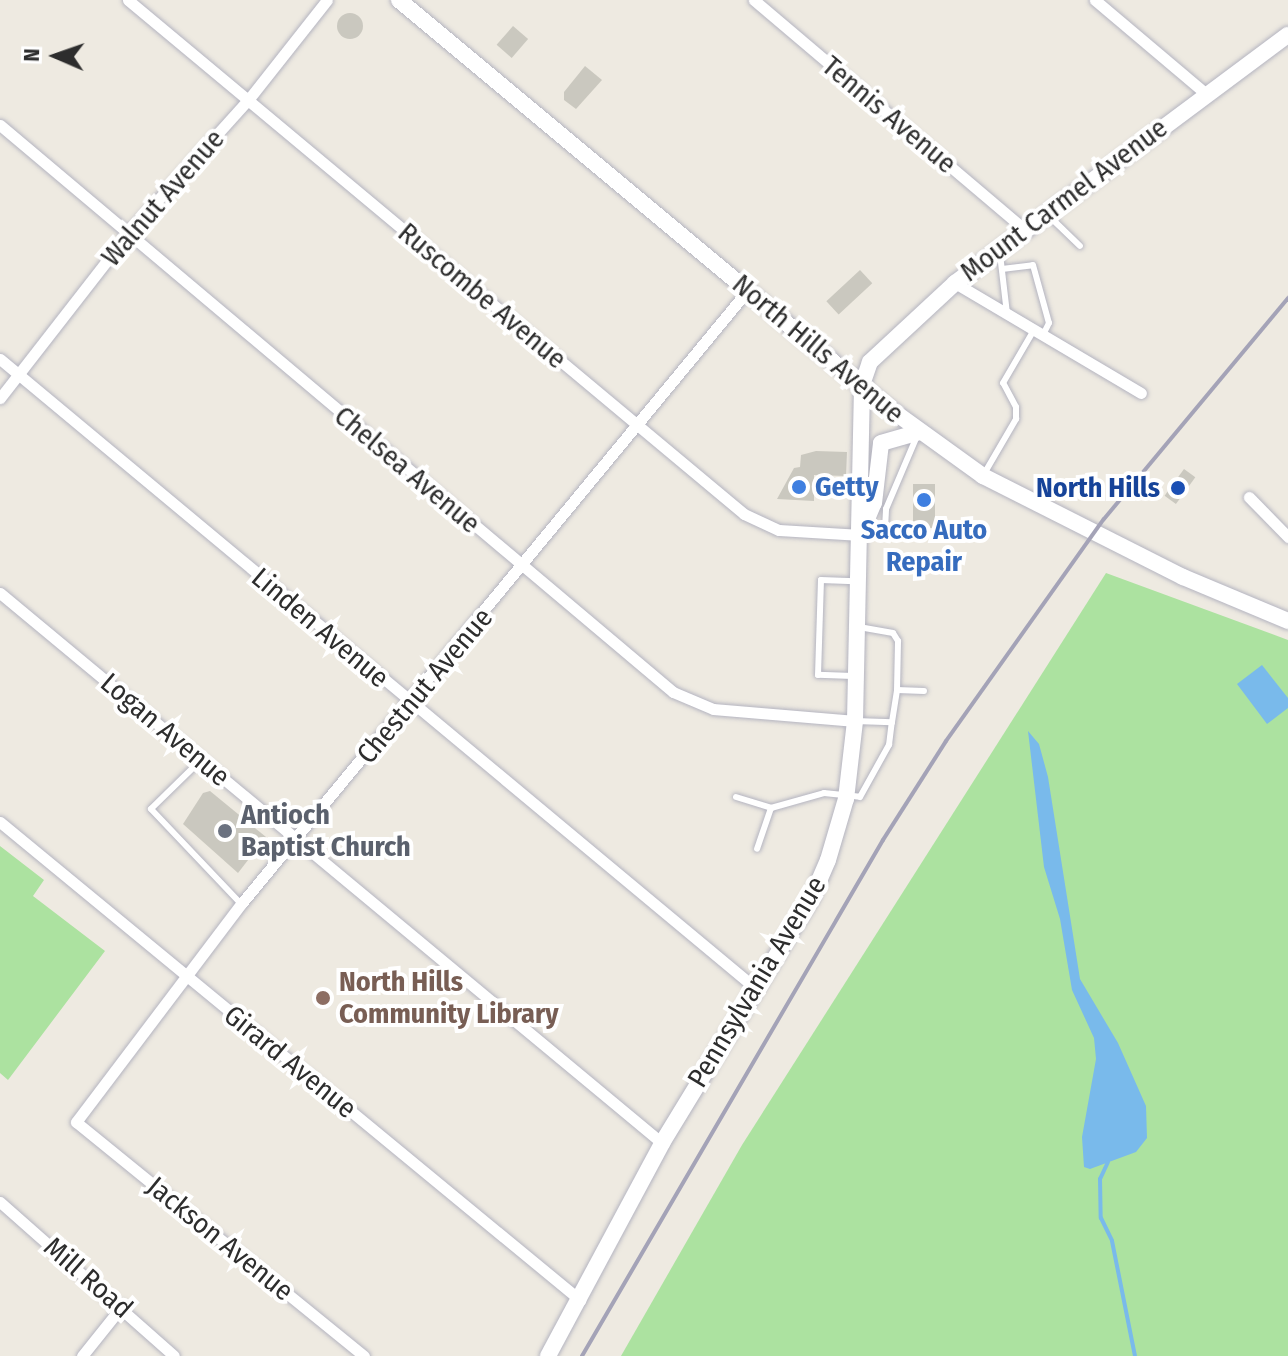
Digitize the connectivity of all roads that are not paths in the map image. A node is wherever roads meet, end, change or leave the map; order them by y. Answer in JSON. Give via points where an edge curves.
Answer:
{"nodes":[{"id":1,"x":128,"y":0,"type":"edge"},
{"id":2,"x":327,"y":0,"type":"edge"},
{"id":3,"x":399,"y":0,"type":"edge"},
{"id":4,"x":754,"y":0,"type":"edge"},
{"id":5,"x":1095,"y":0,"type":"edge"},
{"id":6,"x":1288,"y":35,"type":"edge"},
{"id":7,"x":1205,"y":93,"type":"junction"},
{"id":8,"x":248,"y":100,"type":"junction"},
{"id":9,"x":0,"y":125,"type":"edge"},
{"id":10,"x":1046,"y":214,"type":"junction"},
{"id":11,"x":1025,"y":230,"type":"junction"},
{"id":12,"x":129,"y":232,"type":"junction"},
{"id":13,"x":1080,"y":246,"type":"dead end"},
{"id":14,"x":1000,"y":249,"type":"junction"},
{"id":15,"x":1002,"y":269,"type":"junction"},
{"id":16,"x":955,"y":283,"type":"junction"},
{"id":17,"x":747,"y":291,"type":"junction"},
{"id":18,"x":1007,"y":314,"type":"junction"},
{"id":19,"x":1039,"y":333,"type":"junction"},
{"id":20,"x":0,"y":359,"type":"edge"},
{"id":21,"x":19,"y":375,"type":"junction"},
{"id":22,"x":862,"y":385,"type":"junction"},
{"id":23,"x":1141,"y":393,"type":"dead end"},
{"id":24,"x":0,"y":398,"type":"edge"},
{"id":25,"x":637,"y":426,"type":"junction"},
{"id":26,"x":919,"y":432,"type":"junction"},
{"id":27,"x":983,"y":476,"type":"junction"},
{"id":28,"x":876,"y":478,"type":"junction"},
{"id":29,"x":899,"y":479,"type":"junction"},
{"id":30,"x":1249,"y":497,"type":"dead end"},
{"id":31,"x":861,"y":535,"type":"junction"},
{"id":32,"x":1288,"y":537,"type":"edge"},
{"id":33,"x":523,"y":568,"type":"junction"},
{"id":34,"x":859,"y":581,"type":"junction"},
{"id":35,"x":0,"y":593,"type":"edge"},
{"id":36,"x":1288,"y":621,"type":"edge"},
{"id":37,"x":858,"y":627,"type":"junction"},
{"id":38,"x":857,"y":676,"type":"junction"},
{"id":39,"x":897,"y":690,"type":"junction"},
{"id":40,"x":924,"y":691,"type":"dead end"},
{"id":41,"x":411,"y":704,"type":"junction"},
{"id":42,"x":855,"y":721,"type":"junction"},
{"id":43,"x":892,"y":722,"type":"junction"},
{"id":44,"x":201,"y":760,"type":"junction"},
{"id":45,"x":847,"y":795,"type":"junction"},
{"id":46,"x":736,"y":797,"type":"dead end"},
{"id":47,"x":771,"y":808,"type":"junction"},
{"id":48,"x":0,"y":822,"type":"edge"},
{"id":49,"x":296,"y":839,"type":"junction"},
{"id":50,"x":757,"y":849,"type":"dead end"},
{"id":51,"x":241,"y":904,"type":"junction"},
{"id":52,"x":184,"y":976,"type":"junction"},
{"id":53,"x":754,"y":987,"type":"junction"},
{"id":54,"x":76,"y":1122,"type":"joint"},
{"id":55,"x":662,"y":1143,"type":"junction"},
{"id":56,"x":0,"y":1202,"type":"edge"},
{"id":57,"x":580,"y":1300,"type":"junction"},
{"id":58,"x":122,"y":1306,"type":"junction"},
{"id":59,"x":82,"y":1356,"type":"edge"},
{"id":60,"x":174,"y":1356,"type":"edge"},
{"id":61,"x":364,"y":1356,"type":"edge"},
{"id":62,"x":548,"y":1356,"type":"edge"}],
"edges":[{"from":1,"to":8,"type":"street","name":"Ruscombe Avenue"},
{"from":2,"to":8,"type":"street","name":"Walnut Avenue"},
{"from":3,"to":17,"type":"main road","name":"North Hills Avenue"},
{"from":4,"to":11,"type":"street","name":"Tennis Avenue"},
{"from":5,"to":7,"type":"street"},
{"from":6,"to":7,"type":"main road","name":"Mount Carmel Avenue"},
{"from":7,"to":10,"type":"main road","name":"Mount Carmel Avenue"},
{"from":8,"to":12,"type":"street","name":"Walnut Avenue"},
{"from":8,"to":25,"type":"street","name":"Ruscombe Avenue"},
{"from":9,"to":12,"type":"street","name":"Chelsea Avenue"},
{"from":10,"to":11,"type":"main road","name":"Mount Carmel Avenue"},
{"from":10,"to":13,"type":"lane"},
{"from":11,"to":14,"type":"main road","name":"Mount Carmel Avenue"},
{"from":12,"to":21,"type":"street","name":"Walnut Avenue"},
{"from":12,"to":33,"type":"street","name":"Chelsea Avenue"},
{"from":14,"to":15,"type":"lane"},
{"from":14,"to":16,"type":"main road","name":"Mount Carmel Avenue"},
{"from":15,"to":18,"type":"lane"},
{"from":15,"to":19,"type":"lane","via":[[1033,265],[1049,323]]},
{"from":16,"to":18,"type":"street"},
{"from":16,"to":22,"type":"main road","name":"Mount Carmel Avenue","via":[[878,351]]},
{"from":17,"to":22,"type":"main road","name":"North Hills Avenue"},
{"from":17,"to":25,"type":"street","name":"Chestnut Avenue"},
{"from":18,"to":19,"type":"street"},
{"from":19,"to":23,"type":"street"},
{"from":19,"to":27,"type":"lane","via":[[1003,383],[1016,419]]},
{"from":20,"to":21,"type":"street","name":"Linden Avenue"},
{"from":21,"to":24,"type":"street","name":"Walnut Avenue"},
{"from":21,"to":41,"type":"street","name":"Linden Avenue"},
{"from":22,"to":26,"type":"main road","name":"North Hills Avenue"},
{"from":22,"to":31,"type":"main road","name":"Pennsylvania Avenue"},
{"from":25,"to":31,"type":"street","name":"Ruscombe Avenue","via":[[756,522],[779,530]]},
{"from":25,"to":33,"type":"street","name":"Chestnut Avenue"},
{"from":26,"to":27,"type":"main road","name":"North Hills Avenue"},
{"from":26,"to":28,"type":"main road","via":[[881,443]]},
{"from":26,"to":29,"type":"lane"},
{"from":27,"to":36,"type":"main road","name":"North Hills Avenue","via":[[1183,577]]},
{"from":28,"to":29,"type":"lane"},
{"from":28,"to":31,"type":"main road","via":[[874,503]]},
{"from":29,"to":31,"type":"lane","via":[[886,509],[885,529]]},
{"from":30,"to":32,"type":"street"},
{"from":31,"to":34,"type":"main road","name":"Pennsylvania Avenue"},
{"from":33,"to":41,"type":"street","name":"Chestnut Avenue"},
{"from":33,"to":42,"type":"street","name":"Chelsea Avenue","via":[[691,704]]},
{"from":34,"to":37,"type":"main road","name":"Pennsylvania Avenue"},
{"from":34,"to":38,"type":"lane","via":[[821,580],[818,660],[818,675]]},
{"from":35,"to":44,"type":"street","name":"Logan Avenue"},
{"from":37,"to":38,"type":"main road","name":"Pennsylvania Avenue"},
{"from":37,"to":39,"type":"lane","via":[[893,633],[898,641]]},
{"from":38,"to":42,"type":"main road","name":"Pennsylvania Avenue"},
{"from":39,"to":40,"type":"lane"},
{"from":39,"to":43,"type":"lane"},
{"from":41,"to":49,"type":"street","name":"Chestnut Avenue"},
{"from":41,"to":53,"type":"street","name":"Linden Avenue"},
{"from":42,"to":43,"type":"lane"},
{"from":42,"to":45,"type":"main road","name":"Pennsylvania Avenue"},
{"from":43,"to":45,"type":"lane","via":[[889,745],[860,797]]},
{"from":44,"to":49,"type":"street","name":"Logan Avenue"},
{"from":44,"to":51,"type":"lane","via":[[151,809]]},
{"from":45,"to":47,"type":"lane","via":[[824,793]]},
{"from":45,"to":53,"type":"main road","name":"Pennsylvania Avenue","via":[[812,897]]},
{"from":46,"to":47,"type":"lane"},
{"from":47,"to":50,"type":"lane"},
{"from":48,"to":52,"type":"street","name":"Girard Avenue"},
{"from":49,"to":51,"type":"street","name":"Chestnut Avenue"},
{"from":49,"to":55,"type":"street","name":"Logan Avenue"},
{"from":51,"to":52,"type":"street","name":"Chestnut Avenue"},
{"from":52,"to":54,"type":"street","name":"Chestnut Avenue"},
{"from":52,"to":57,"type":"street","name":"Girard Avenue"},
{"from":53,"to":55,"type":"main road","name":"Pennsylvania Avenue"},
{"from":54,"to":61,"type":"street","name":"Jackson Avenue"},
{"from":55,"to":57,"type":"main road","name":"Pennsylvania Avenue"},
{"from":56,"to":58,"type":"street","name":"Mill Road"},
{"from":57,"to":62,"type":"main road","name":"Pennsylvania Avenue"},
{"from":58,"to":59,"type":"street"},
{"from":58,"to":60,"type":"street","name":"Mill Road"}]}
